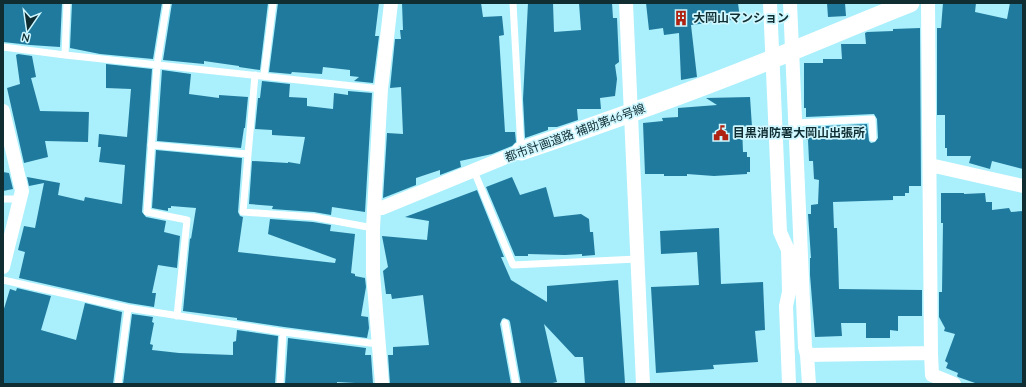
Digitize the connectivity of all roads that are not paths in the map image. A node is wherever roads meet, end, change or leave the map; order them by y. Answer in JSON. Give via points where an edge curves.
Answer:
{"nodes":[{"id":1,"x":67,"y":3,"type":"edge"},
{"id":2,"x":166,"y":3,"type":"edge"},
{"id":3,"x":274,"y":3,"type":"edge"},
{"id":4,"x":391,"y":3,"type":"edge"},
{"id":5,"x":513,"y":3,"type":"edge"},
{"id":6,"x":626,"y":3,"type":"edge"},
{"id":7,"x":770,"y":3,"type":"edge"},
{"id":8,"x":790,"y":3,"type":"edge"},
{"id":9,"x":910,"y":3,"type":"edge"},
{"id":10,"x":928,"y":3,"type":"edge"},
{"id":11,"x":3,"y":47,"type":"edge"},
{"id":12,"x":65,"y":55,"type":"junction"},
{"id":13,"x":782,"y":55,"type":"junction"},
{"id":14,"x":157,"y":65,"type":"junction"},
{"id":15,"x":255,"y":75,"type":"junction"},
{"id":16,"x":264,"y":76,"type":"junction"},
{"id":17,"x":382,"y":89,"type":"junction"},
{"id":18,"x":3,"y":111,"type":"edge"},
{"id":19,"x":630,"y":114,"type":"junction"},
{"id":20,"x":795,"y":123,"type":"junction"},
{"id":21,"x":6,"y":135,"type":"edge"},
{"id":22,"x":873,"y":138,"type":"dead end"},
{"id":23,"x":151,"y":145,"type":"junction"},
{"id":24,"x":521,"y":152,"type":"junction"},
{"id":25,"x":248,"y":154,"type":"junction"},
{"id":26,"x":930,"y":165,"type":"junction"},
{"id":27,"x":474,"y":171,"type":"junction"},
{"id":28,"x":1023,"y":186,"type":"edge"},
{"id":29,"x":20,"y":198,"type":"junction"},
{"id":30,"x":3,"y":199,"type":"edge"},
{"id":31,"x":374,"y":208,"type":"junction"},
{"id":32,"x":373,"y":228,"type":"junction"},
{"id":33,"x":637,"y":260,"type":"junction"},
{"id":34,"x":3,"y":267,"type":"edge"},
{"id":35,"x":3,"y":280,"type":"edge"},
{"id":36,"x":128,"y":308,"type":"junction"},
{"id":37,"x":177,"y":316,"type":"junction"},
{"id":38,"x":505,"y":323,"type":"dead end"},
{"id":39,"x":283,"y":332,"type":"junction"},
{"id":40,"x":378,"y":344,"type":"junction"},
{"id":41,"x":931,"y":353,"type":"junction"},
{"id":42,"x":807,"y":355,"type":"junction"},
{"id":43,"x":118,"y":384,"type":"edge"},
{"id":44,"x":280,"y":384,"type":"edge"},
{"id":45,"x":382,"y":384,"type":"edge"},
{"id":46,"x":516,"y":384,"type":"edge"},
{"id":47,"x":644,"y":384,"type":"edge"},
{"id":48,"x":789,"y":384,"type":"edge"},
{"id":49,"x":809,"y":384,"type":"edge"},
{"id":50,"x":954,"y":384,"type":"edge"}],
"edges":[{"from":1,"to":12,"type":"lane"},
{"from":2,"to":14,"type":"lane"},
{"from":3,"to":16,"type":"lane"},
{"from":4,"to":17,"type":"street"},
{"from":5,"to":24,"type":"lane"},
{"from":6,"to":19,"type":"street"},
{"from":7,"to":13,"type":"street"},
{"from":8,"to":13,"type":"street"},
{"from":9,"to":13,"type":"street","name":"都市計画道路 補助第46号線"},
{"from":10,"to":26,"type":"street"},
{"from":11,"to":12,"type":"lane"},
{"from":12,"to":14,"type":"lane"},
{"from":13,"to":19,"type":"street","name":"都市計画道路 補助第46号線"},
{"from":13,"to":20,"type":"street"},
{"from":13,"to":48,"type":"street","via":[[780,232],[788,250],[789,292],[786,306]]},
{"from":14,"to":15,"type":"lane"},
{"from":14,"to":23,"type":"lane"},
{"from":15,"to":16,"type":"lane"},
{"from":15,"to":25,"type":"lane"},
{"from":16,"to":17,"type":"lane"},
{"from":17,"to":31,"type":"street"},
{"from":18,"to":21,"type":"street"},
{"from":19,"to":24,"type":"street","name":"都市計画道路 補助第46号線"},
{"from":19,"to":33,"type":"street"},
{"from":20,"to":22,"type":"lane","via":[[872,119]]},
{"from":20,"to":42,"type":"street"},
{"from":21,"to":29,"type":"street","via":[[22,191]]},
{"from":23,"to":25,"type":"lane"},
{"from":23,"to":37,"type":"lane","via":[[147,212],[187,220]]},
{"from":24,"to":27,"type":"street","name":"都市計画道路 補助第46号線"},
{"from":25,"to":32,"type":"lane","via":[[243,212],[314,217]]},
{"from":26,"to":28,"type":"street"},
{"from":26,"to":41,"type":"street"},
{"from":27,"to":31,"type":"street","name":"都市計画道路 補助第46号線","via":[[382,208]]},
{"from":27,"to":33,"type":"lane","via":[[513,265]]},
{"from":29,"to":30,"type":"lane"},
{"from":29,"to":34,"type":"street"},
{"from":31,"to":32,"type":"street"},
{"from":32,"to":40,"type":"street"},
{"from":33,"to":47,"type":"street"},
{"from":35,"to":36,"type":"lane"},
{"from":36,"to":37,"type":"lane"},
{"from":36,"to":43,"type":"lane"},
{"from":37,"to":39,"type":"lane"},
{"from":38,"to":46,"type":"lane"},
{"from":39,"to":40,"type":"lane"},
{"from":39,"to":44,"type":"lane"},
{"from":40,"to":45,"type":"street"},
{"from":41,"to":42,"type":"street"},
{"from":41,"to":50,"type":"street","via":[[932,375]]},
{"from":42,"to":49,"type":"street"}]}
